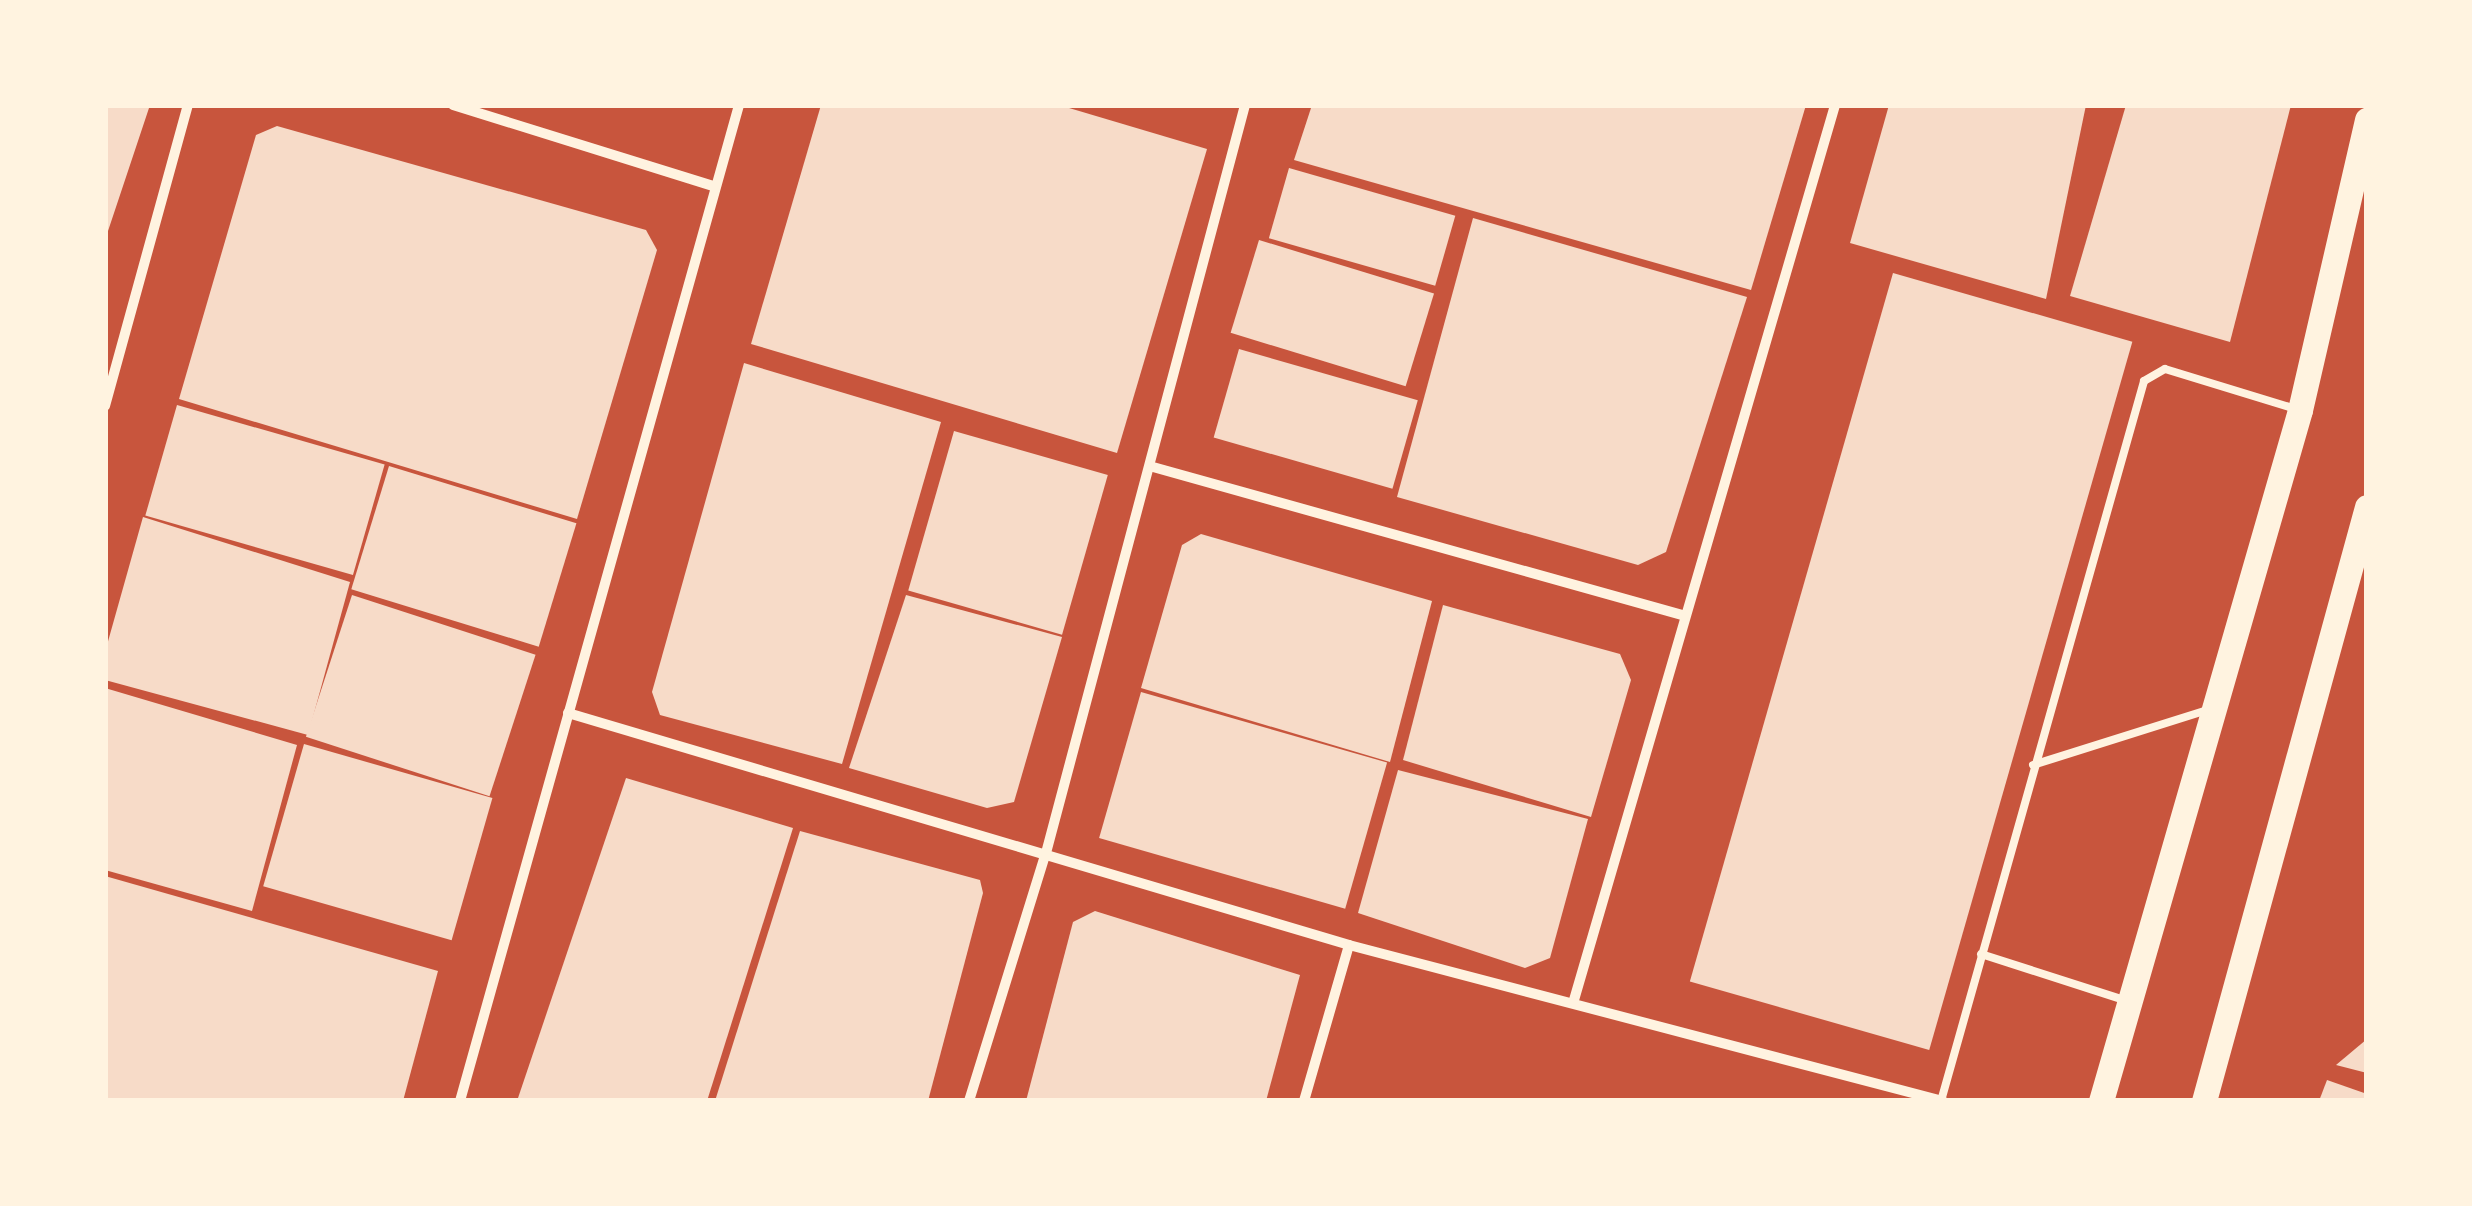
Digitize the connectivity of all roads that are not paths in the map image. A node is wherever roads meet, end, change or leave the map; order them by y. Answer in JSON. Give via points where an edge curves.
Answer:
{"nodes":[{"id":1,"x":188,"y":105,"type":"edge"},
{"id":2,"x":454,"y":105,"type":"edge"},
{"id":3,"x":740,"y":105,"type":"edge"},
{"id":4,"x":1245,"y":105,"type":"edge"},
{"id":5,"x":1835,"y":105,"type":"edge"},
{"id":6,"x":2367,"y":120,"type":"edge"},
{"id":7,"x":712,"y":186,"type":"junction"},
{"id":8,"x":105,"y":406,"type":"edge"},
{"id":9,"x":2300,"y":410,"type":"junction"},
{"id":10,"x":1153,"y":468,"type":"junction"},
{"id":11,"x":2367,"y":507,"type":"edge"},
{"id":12,"x":1682,"y":615,"type":"junction"},
{"id":13,"x":2211,"y":708,"type":"junction"},
{"id":14,"x":568,"y":713,"type":"junction"},
{"id":15,"x":2033,"y":764,"type":"junction"},
{"id":16,"x":1046,"y":853,"type":"junction"},
{"id":17,"x":1349,"y":944,"type":"junction"},
{"id":18,"x":1981,"y":954,"type":"junction"},
{"id":19,"x":1574,"y":1000,"type":"junction"},
{"id":20,"x":2127,"y":1001,"type":"junction"},
{"id":21,"x":460,"y":1101,"type":"edge"},
{"id":22,"x":969,"y":1101,"type":"edge"},
{"id":23,"x":1304,"y":1101,"type":"edge"},
{"id":24,"x":1942,"y":1101,"type":"edge"},
{"id":25,"x":2101,"y":1101,"type":"edge"},
{"id":26,"x":2204,"y":1101,"type":"edge"}],
"edges":[{"from":1,"to":8,"type":"street"},
{"from":2,"to":7,"type":"street"},
{"from":3,"to":7,"type":"street"},
{"from":4,"to":10,"type":"street"},
{"from":5,"to":12,"type":"street"},
{"from":6,"to":9,"type":"main road"},
{"from":7,"to":14,"type":"street"},
{"from":9,"to":13,"type":"main road"},
{"from":9,"to":15,"type":"lane","via":[[2165,369],[2144,381]]},
{"from":10,"to":12,"type":"street"},
{"from":10,"to":16,"type":"street"},
{"from":11,"to":26,"type":"main road"},
{"from":12,"to":19,"type":"street"},
{"from":13,"to":15,"type":"lane"},
{"from":13,"to":20,"type":"main road"},
{"from":14,"to":16,"type":"street"},
{"from":14,"to":21,"type":"street"},
{"from":15,"to":18,"type":"lane"},
{"from":16,"to":17,"type":"street"},
{"from":16,"to":22,"type":"street"},
{"from":17,"to":19,"type":"street"},
{"from":17,"to":23,"type":"street"},
{"from":18,"to":20,"type":"lane"},
{"from":18,"to":24,"type":"lane"},
{"from":19,"to":24,"type":"street"},
{"from":20,"to":25,"type":"main road"}]}
